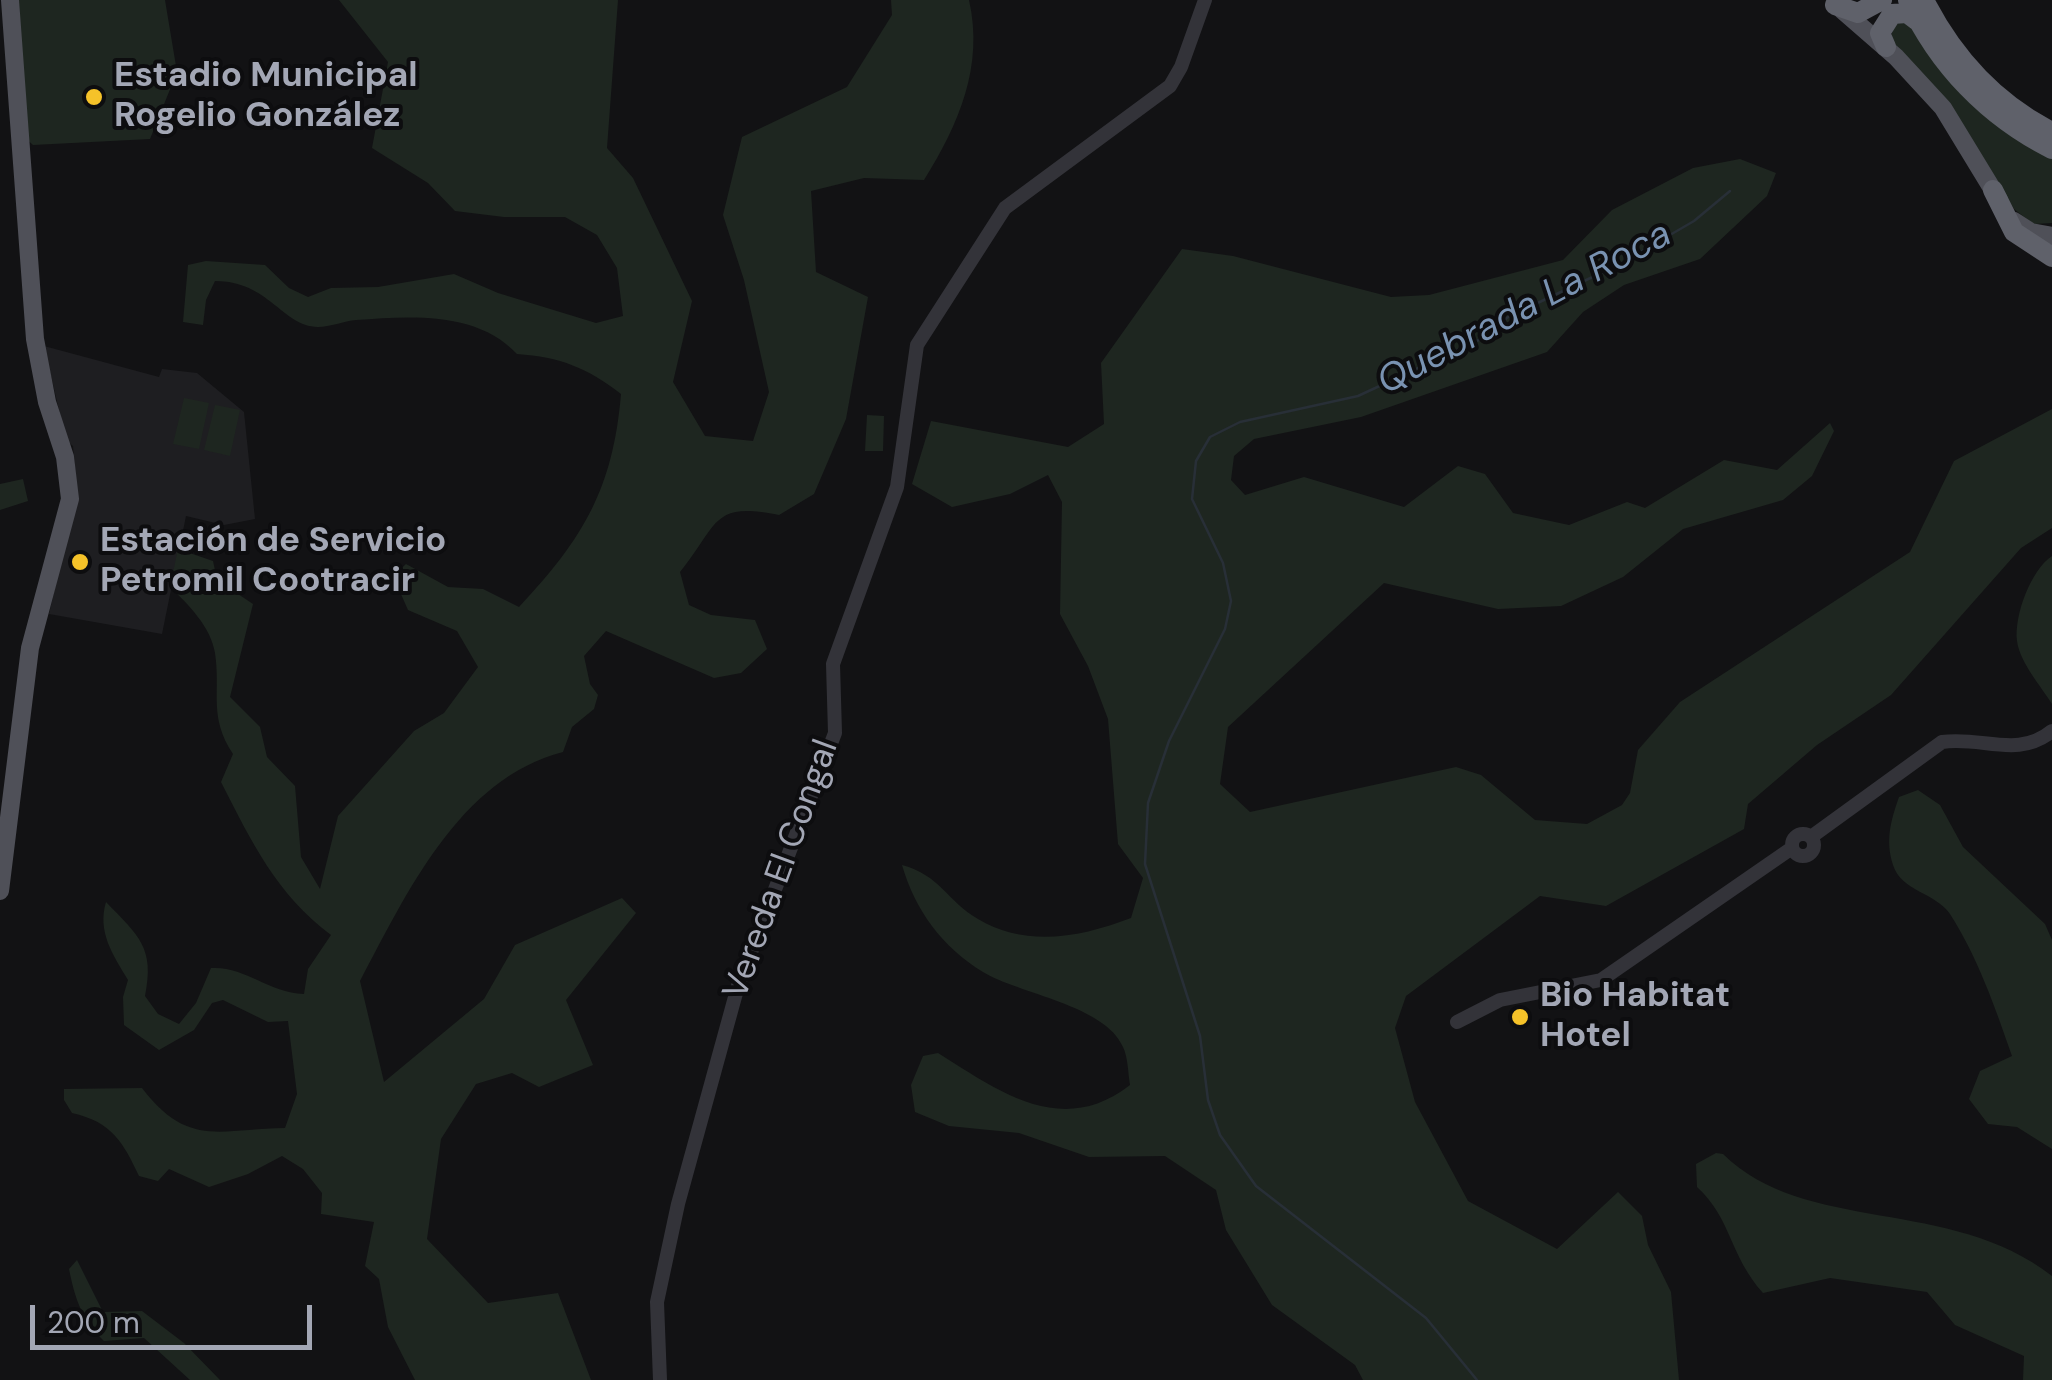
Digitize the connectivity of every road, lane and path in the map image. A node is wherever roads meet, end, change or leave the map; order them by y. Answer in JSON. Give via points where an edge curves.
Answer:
{"nodes":[{"id":1,"x":10,"y":0,"type":"edge"},
{"id":2,"x":1205,"y":0,"type":"edge"},
{"id":3,"x":1882,"y":0,"type":"edge"},
{"id":4,"x":1908,"y":0,"type":"edge"},
{"id":5,"x":1924,"y":0,"type":"edge"},
{"id":6,"x":1832,"y":2,"type":"edge"},
{"id":7,"x":1919,"y":22,"type":"junction"},
{"id":8,"x":1886,"y":47,"type":"junction"},
{"id":9,"x":2052,"y":132,"type":"edge"},
{"id":10,"x":2052,"y":149,"type":"edge"},
{"id":11,"x":1993,"y":190,"type":"junction"},
{"id":12,"x":2052,"y":236,"type":"edge"},
{"id":13,"x":2052,"y":256,"type":"edge"},
{"id":14,"x":2052,"y":731,"type":"edge"},
{"id":15,"x":0,"y":891,"type":"edge"},
{"id":16,"x":1457,"y":1022,"type":"dead end"},
{"id":17,"x":660,"y":1380,"type":"edge"}],
"edges":[{"from":1,"to":15,"type":"main road","via":[[35,340],[70,499],[30,648]]},
{"from":2,"to":17,"type":"street","name":"Vereda El Congal","via":[[1170,86],[1005,208],[917,345],[897,487],[833,664],[835,733],[738,986],[678,1204],[657,1302]]},
{"from":3,"to":6,"type":"highway","via":[[1858,13]]},
{"from":4,"to":7,"type":"highway"},
{"from":5,"to":9,"type":"highway","via":[[1978,78]]},
{"from":6,"to":8,"type":"main road"},
{"from":7,"to":8,"type":"highway","via":[[1907,13],[1886,19],[1880,33]]},
{"from":7,"to":10,"type":"highway","via":[[1974,95]]},
{"from":8,"to":11,"type":"main road","via":[[1943,108]]},
{"from":11,"to":12,"type":"main road","via":[[2015,222]]},
{"from":11,"to":13,"type":"highway","via":[[2014,232]]},
{"from":14,"to":16,"type":"street","via":[[2020,748],[1968,738],[1942,742],[1811,837],[1814,847],[1807,855],[1792,848],[1601,980],[1500,1000]]}]}
